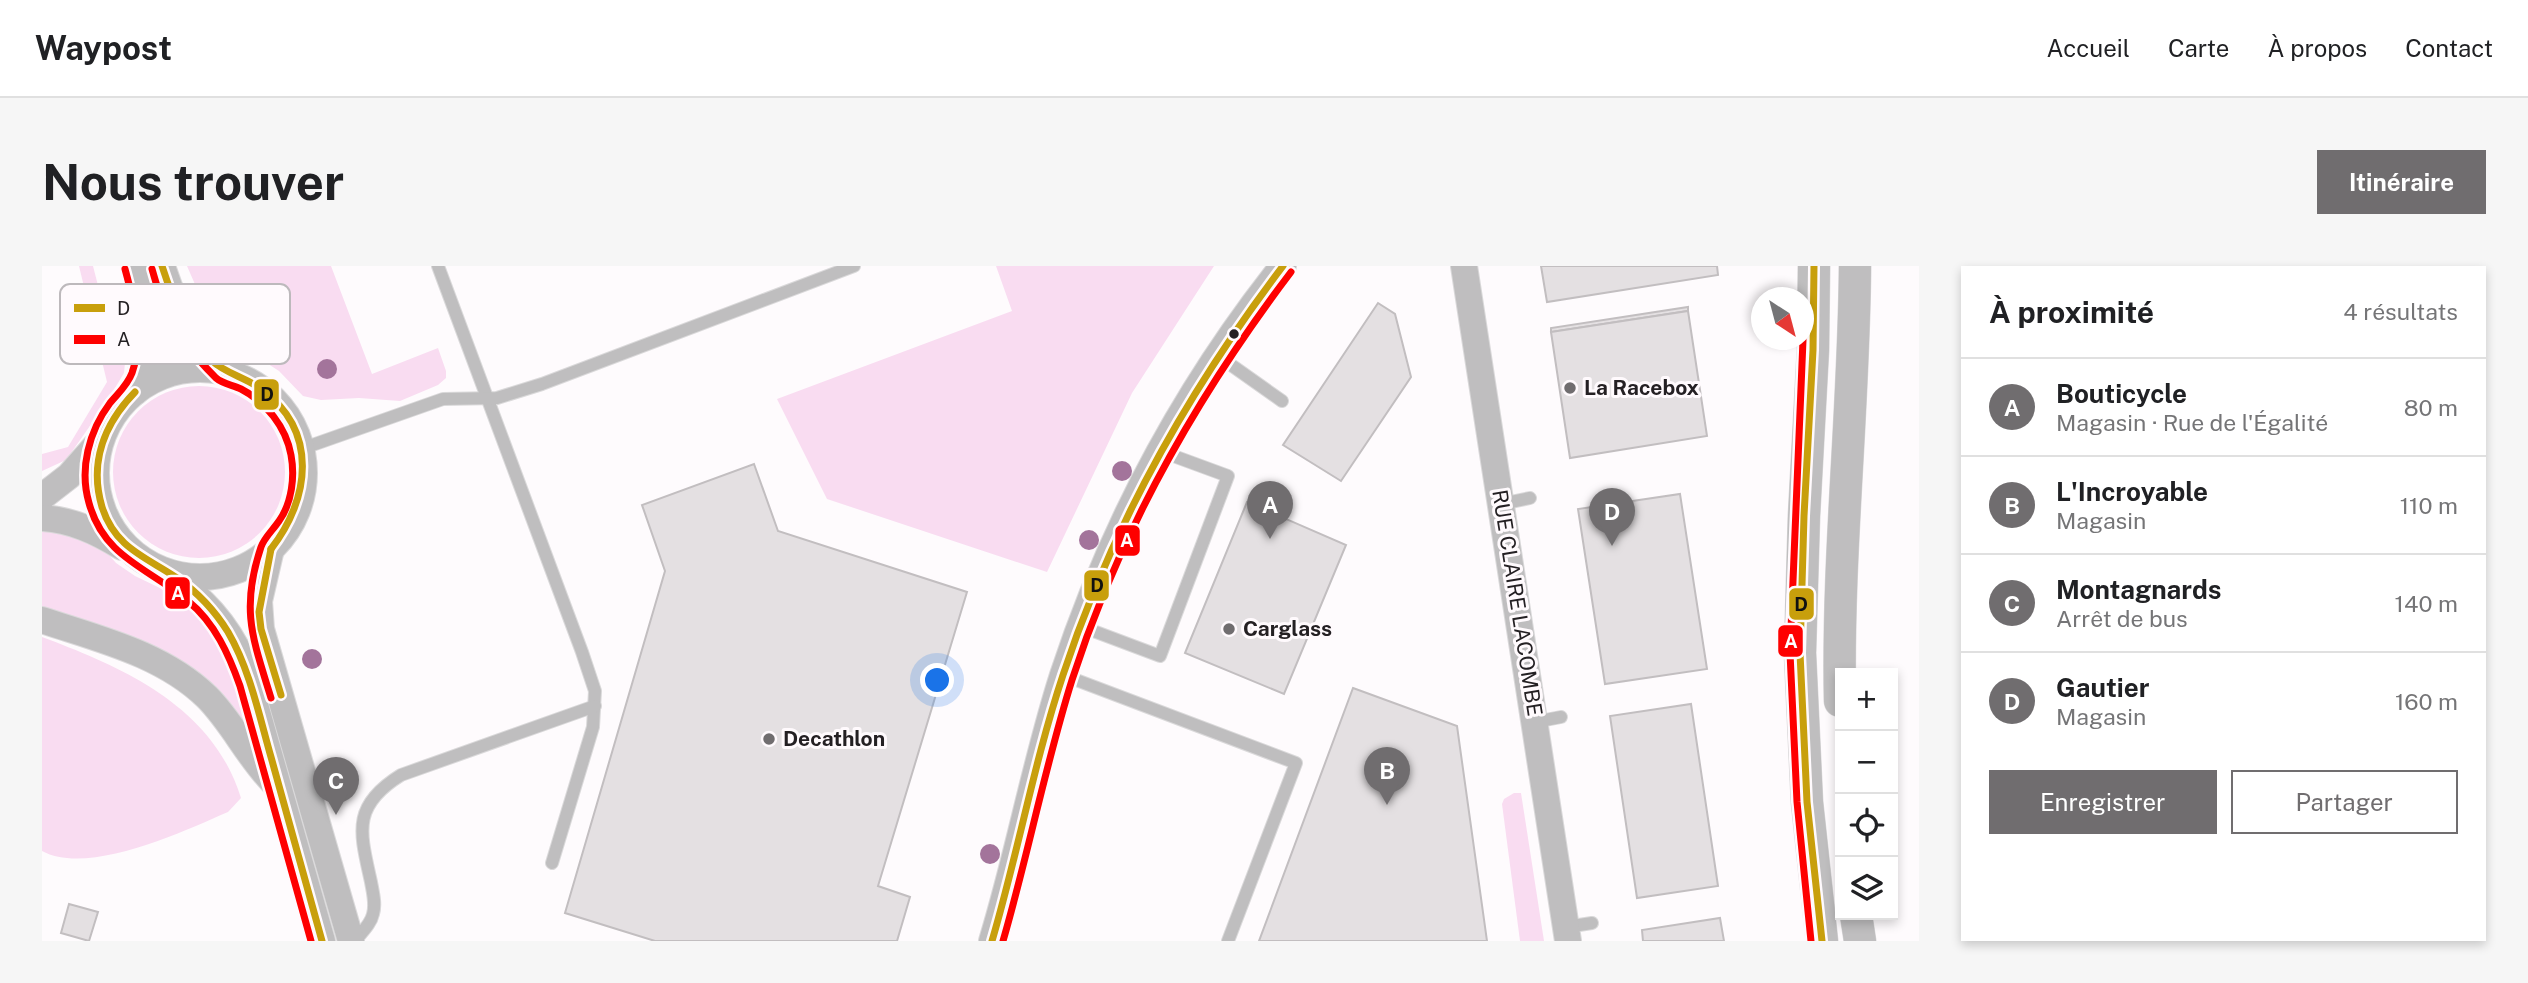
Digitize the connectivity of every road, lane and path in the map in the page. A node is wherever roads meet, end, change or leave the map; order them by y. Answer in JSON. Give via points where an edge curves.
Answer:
{"nodes":[{"id":1,"x":135,"y":266,"type":"edge"},
{"id":2,"x":162,"y":266,"type":"edge"},
{"id":3,"x":438,"y":266,"type":"edge"},
{"id":4,"x":854,"y":266,"type":"edge"},
{"id":5,"x":1283,"y":266,"type":"edge"},
{"id":6,"x":1464,"y":266,"type":"edge"},
{"id":7,"x":1814,"y":266,"type":"edge"},
{"id":8,"x":1854,"y":266,"type":"edge"},
{"id":9,"x":140,"y":284,"type":"edge"},
{"id":10,"x":168,"y":284,"type":"edge"},
{"id":11,"x":1217,"y":355,"type":"junction"},
{"id":12,"x":143,"y":364,"type":"edge"},
{"id":13,"x":217,"y":364,"type":"edge"},
{"id":14,"x":225,"y":372,"type":"junction"},
{"id":15,"x":135,"y":392,"type":"junction"},
{"id":16,"x":488,"y":399,"type":"junction"},
{"id":17,"x":1282,"y":401,"type":"dead end"},
{"id":18,"x":101,"y":440,"type":"junction"},
{"id":19,"x":301,"y":449,"type":"junction"},
{"id":20,"x":1160,"y":451,"type":"junction"},
{"id":21,"x":42,"y":497,"type":"edge"},
{"id":22,"x":1530,"y":498,"type":"dead end"},
{"id":23,"x":1501,"y":504,"type":"junction"},
{"id":24,"x":42,"y":518,"type":"edge"},
{"id":25,"x":271,"y":549,"type":"junction"},
{"id":26,"x":137,"y":556,"type":"junction"},
{"id":27,"x":167,"y":572,"type":"junction"},
{"id":28,"x":42,"y":620,"type":"edge"},
{"id":29,"x":1080,"y":626,"type":"junction"},
{"id":30,"x":1840,"y":668,"type":"edge"},
{"id":31,"x":1063,"y":675,"type":"junction"},
{"id":32,"x":595,"y":706,"type":"junction"},
{"id":33,"x":279,"y":788,"type":"junction"},
{"id":34,"x":552,"y":863,"type":"dead end"},
{"id":35,"x":1857,"y":920,"type":"edge"},
{"id":36,"x":1592,"y":923,"type":"dead end"},
{"id":37,"x":1567,"y":934,"type":"edge"},
{"id":38,"x":322,"y":941,"type":"edge"},
{"id":39,"x":353,"y":941,"type":"edge"},
{"id":40,"x":992,"y":941,"type":"edge"},
{"id":41,"x":1228,"y":941,"type":"edge"},
{"id":42,"x":1822,"y":941,"type":"edge"},
{"id":43,"x":1860,"y":941,"type":"edge"}],
"edges":[{"from":1,"to":9,"type":"street"},
{"from":2,"to":10,"type":"street"},
{"from":3,"to":16,"type":"lane"},
{"from":4,"to":16,"type":"lane","via":[[542,384]]},
{"from":5,"to":11,"type":"street"},
{"from":6,"to":23,"type":"street","name":"RUE CLAIRE LACOMBE"},
{"from":7,"to":42,"type":"street","via":[[1800,653],[1807,802]]},
{"from":8,"to":30,"type":"street"},
{"from":11,"to":17,"type":"lane"},
{"from":11,"to":20,"type":"street"},
{"from":12,"to":15,"type":"street"},
{"from":13,"to":14,"type":"street"},
{"from":14,"to":15,"type":"street","via":[[178,372]]},
{"from":14,"to":19,"type":"street","via":[[274,400],[288,418]]},
{"from":15,"to":18,"type":"street","via":[[118,409]]},
{"from":16,"to":19,"type":"lane","via":[[443,398]]},
{"from":16,"to":32,"type":"lane","via":[[586,662]]},
{"from":18,"to":21,"type":"street","via":[[69,476]]},
{"from":18,"to":26,"type":"street","via":[[96,475],[102,510],[113,531]]},
{"from":19,"to":25,"type":"street","via":[[304,471],[299,503],[285,533]]},
{"from":20,"to":29,"type":"street","via":[[1118,533]]},
{"from":20,"to":29,"type":"lane","via":[[1228,476],[1160,656]]},
{"from":22,"to":23,"type":"lane"},
{"from":23,"to":37,"type":"street","name":"RUE CLAIRE LACOMBE","via":[[1548,719]]},
{"from":24,"to":26,"type":"street","via":[[85,527]]},
{"from":25,"to":27,"type":"street","via":[[243,568],[222,575],[200,578]]},
{"from":25,"to":39,"type":"street","via":[[260,601],[261,629]]},
{"from":26,"to":27,"type":"street"},
{"from":27,"to":33,"type":"street","via":[[206,604],[235,644]]},
{"from":28,"to":33,"type":"street","via":[[144,656],[193,685],[219,710],[257,766]]},
{"from":29,"to":31,"type":"street"},
{"from":31,"to":40,"type":"street"},
{"from":31,"to":41,"type":"lane","via":[[1296,763]]},
{"from":32,"to":34,"type":"lane","via":[[593,727]]},
{"from":32,"to":39,"type":"lane","via":[[401,775],[387,784],[374,797],[360,831],[374,900],[373,917]]},
{"from":33,"to":38,"type":"street"},
{"from":35,"to":43,"type":"street"},
{"from":36,"to":37,"type":"lane"}]}
